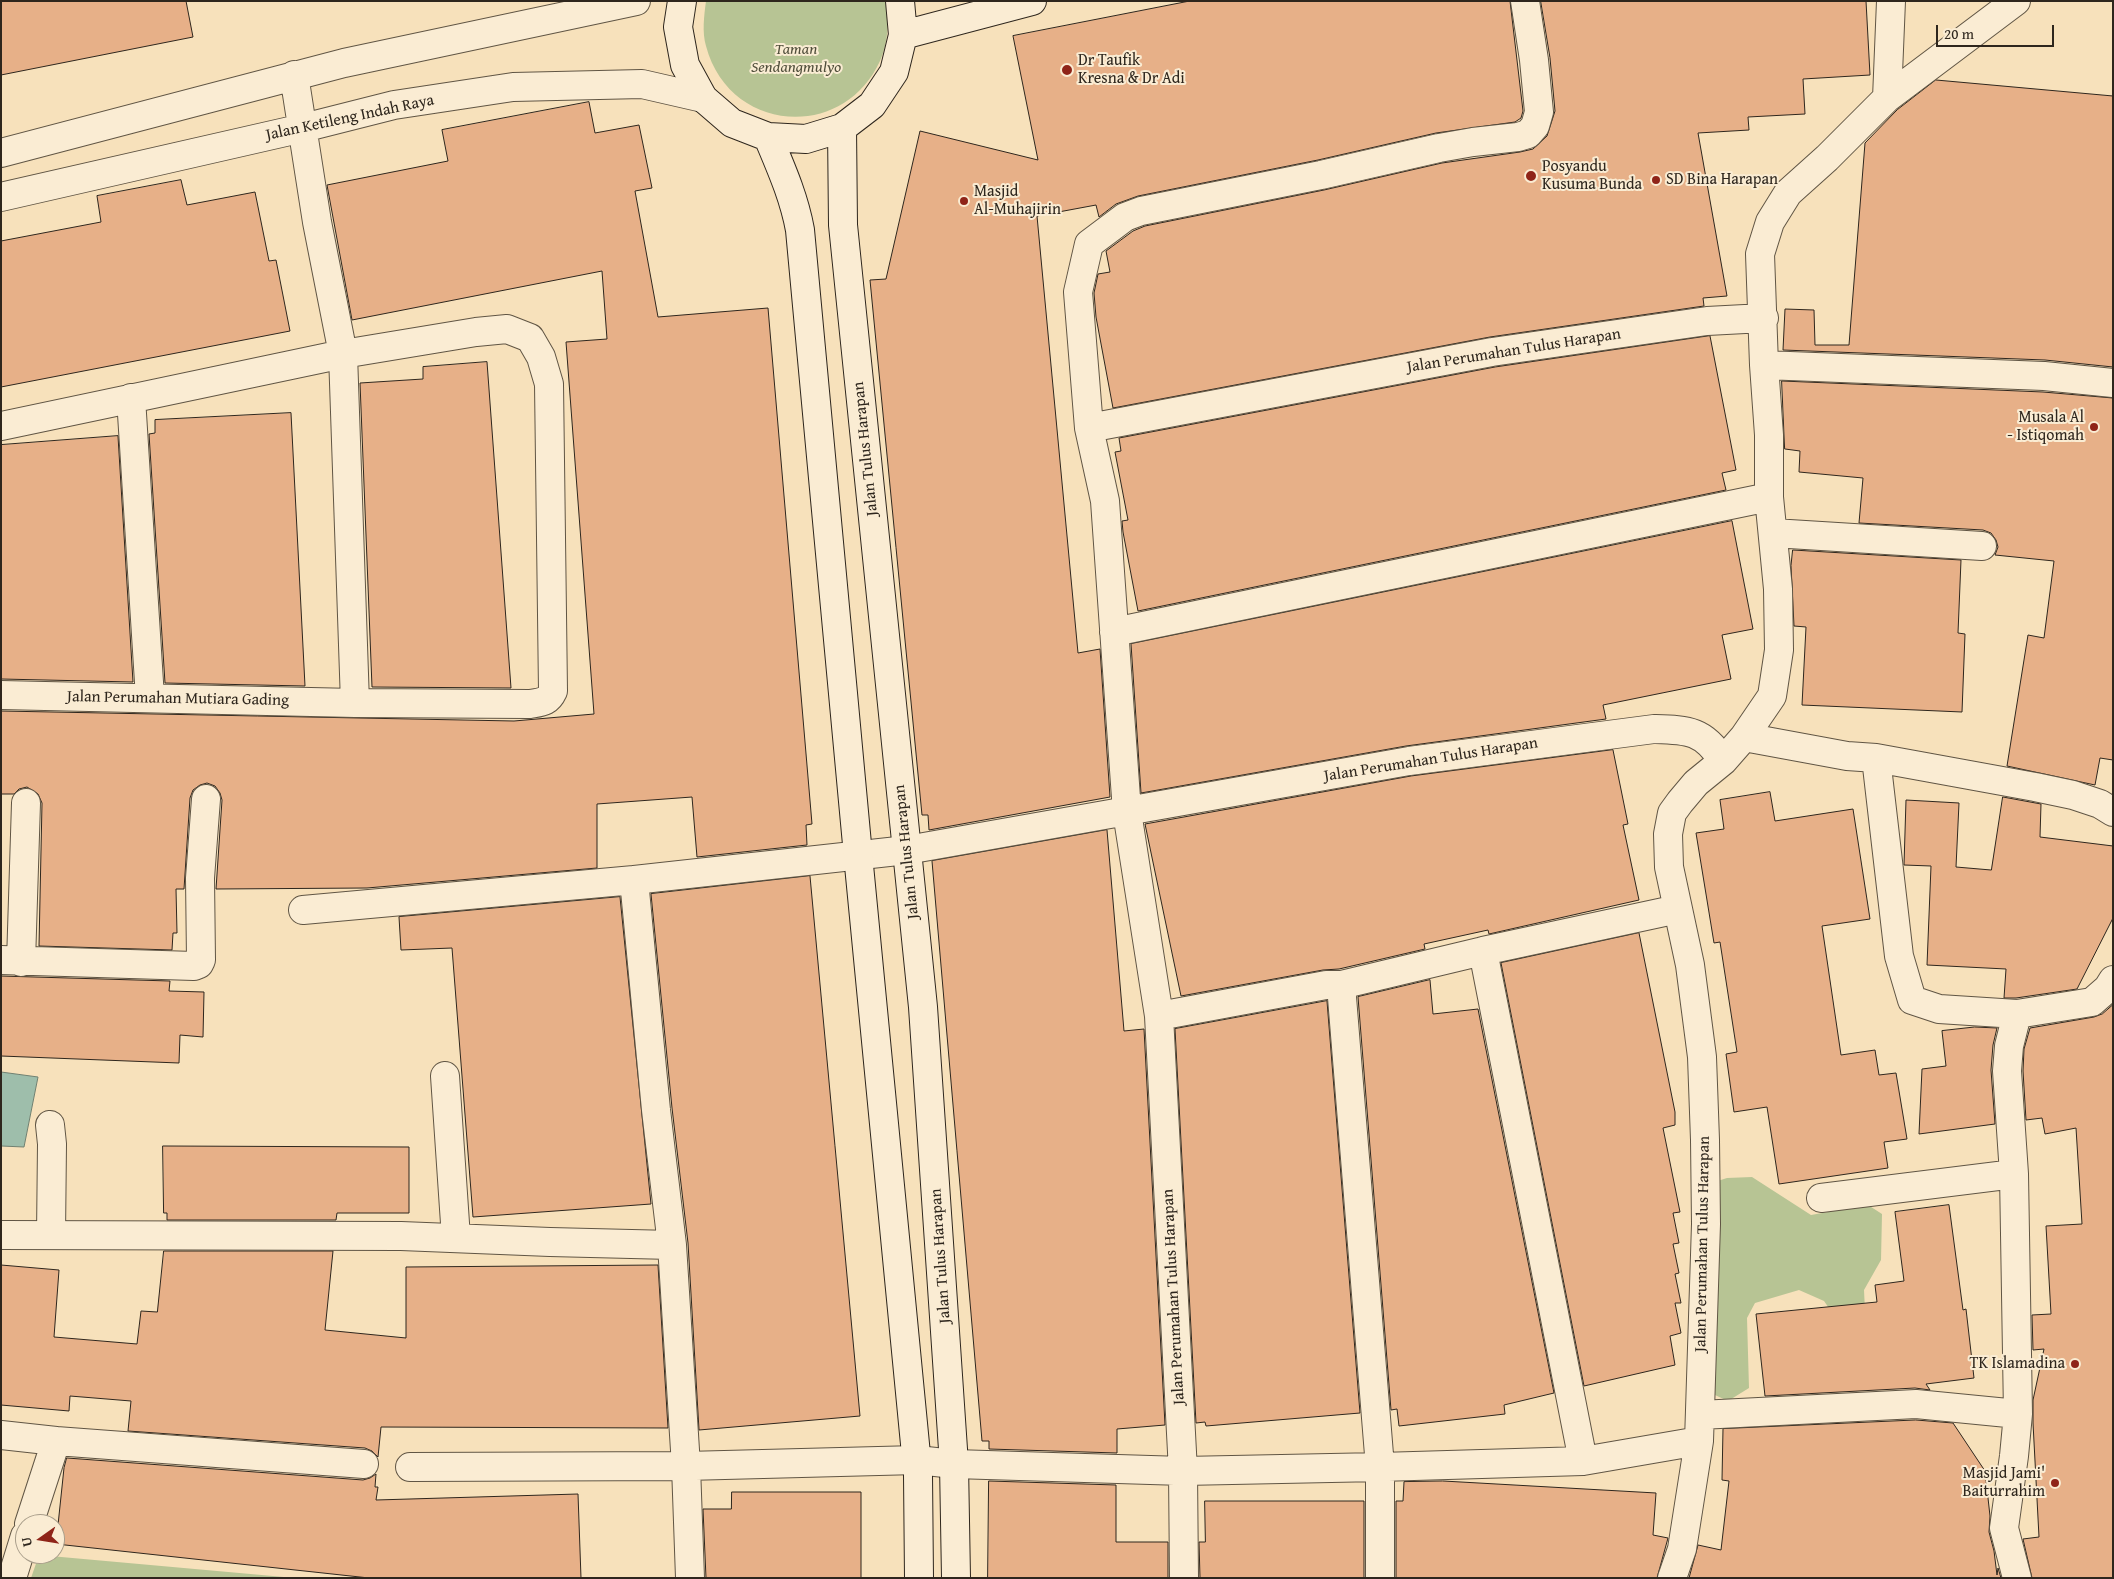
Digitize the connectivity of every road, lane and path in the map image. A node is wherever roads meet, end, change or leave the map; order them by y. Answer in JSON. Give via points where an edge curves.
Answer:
{"nodes":[{"id":1,"x":636,"y":1,"type":"edge"},
{"id":2,"x":682,"y":1,"type":"edge"},
{"id":3,"x":900,"y":1,"type":"edge"},
{"id":4,"x":1032,"y":1,"type":"edge"},
{"id":5,"x":1525,"y":1,"type":"edge"},
{"id":6,"x":1891,"y":1,"type":"edge"},
{"id":7,"x":2016,"y":1,"type":"edge"},
{"id":8,"x":903,"y":35,"type":"junction"},
{"id":9,"x":294,"y":75,"type":"junction"},
{"id":10,"x":703,"y":98,"type":"junction"},
{"id":11,"x":1887,"y":98,"type":"junction"},
{"id":12,"x":303,"y":128,"type":"junction"},
{"id":13,"x":842,"y":128,"type":"junction"},
{"id":14,"x":768,"y":137,"type":"junction"},
{"id":15,"x":1,"y":153,"type":"edge"},
{"id":16,"x":1,"y":197,"type":"edge"},
{"id":17,"x":1764,"y":318,"type":"junction"},
{"id":18,"x":343,"y":354,"type":"junction"},
{"id":19,"x":1764,"y":365,"type":"junction"},
{"id":20,"x":2113,"y":383,"type":"edge"},
{"id":21,"x":131,"y":398,"type":"junction"},
{"id":22,"x":1,"y":426,"type":"edge"},
{"id":23,"x":1089,"y":428,"type":"junction"},
{"id":24,"x":1769,"y":497,"type":"junction"},
{"id":25,"x":1773,"y":533,"type":"junction"},
{"id":26,"x":1982,"y":546,"type":"dead end"},
{"id":27,"x":1114,"y":632,"type":"junction"},
{"id":28,"x":1,"y":695,"type":"edge"},
{"id":29,"x":150,"y":698,"type":"junction"},
{"id":30,"x":355,"y":702,"type":"junction"},
{"id":31,"x":1744,"y":737,"type":"junction"},
{"id":32,"x":1876,"y":758,"type":"junction"},
{"id":33,"x":1723,"y":761,"type":"junction"},
{"id":34,"x":206,"y":799,"type":"dead end"},
{"id":35,"x":26,"y":803,"type":"dead end"},
{"id":36,"x":1127,"y":812,"type":"junction"},
{"id":37,"x":2113,"y":812,"type":"edge"},
{"id":38,"x":907,"y":850,"type":"junction"},
{"id":39,"x":858,"y":855,"type":"junction"},
{"id":40,"x":634,"y":880,"type":"junction"},
{"id":41,"x":1678,"y":909,"type":"junction"},
{"id":42,"x":303,"y":910,"type":"dead end"},
{"id":43,"x":1483,"y":951,"type":"junction"},
{"id":44,"x":11,"y":961,"type":"edge"},
{"id":45,"x":2113,"y":980,"type":"edge"},
{"id":46,"x":1341,"y":986,"type":"junction"},
{"id":47,"x":2017,"y":1014,"type":"junction"},
{"id":48,"x":1159,"y":1016,"type":"junction"},
{"id":49,"x":445,"y":1076,"type":"dead end"},
{"id":50,"x":50,"y":1125,"type":"dead end"},
{"id":51,"x":2014,"y":1174,"type":"junction"},
{"id":52,"x":1821,"y":1198,"type":"dead end"},
{"id":53,"x":1,"y":1235,"type":"edge"},
{"id":54,"x":51,"y":1236,"type":"junction"},
{"id":55,"x":456,"y":1238,"type":"junction"},
{"id":56,"x":672,"y":1245,"type":"junction"},
{"id":57,"x":2018,"y":1414,"type":"junction"},
{"id":58,"x":1700,"y":1428,"type":"junction"},
{"id":59,"x":1,"y":1435,"type":"edge"},
{"id":60,"x":56,"y":1441,"type":"junction"},
{"id":61,"x":917,"y":1460,"type":"junction"},
{"id":62,"x":1583,"y":1461,"type":"junction"},
{"id":63,"x":364,"y":1464,"type":"dead end"},
{"id":64,"x":954,"y":1464,"type":"junction"},
{"id":65,"x":410,"y":1466,"type":"dead end"},
{"id":66,"x":686,"y":1466,"type":"junction"},
{"id":67,"x":1380,"y":1467,"type":"junction"},
{"id":68,"x":1183,"y":1471,"type":"junction"},
{"id":69,"x":32,"y":1514,"type":"edge"},
{"id":70,"x":16,"y":1564,"type":"edge"},
{"id":71,"x":12,"y":1578,"type":"edge"},
{"id":72,"x":690,"y":1578,"type":"edge"},
{"id":73,"x":919,"y":1578,"type":"edge"},
{"id":74,"x":956,"y":1578,"type":"edge"},
{"id":75,"x":1184,"y":1578,"type":"edge"},
{"id":76,"x":1380,"y":1578,"type":"edge"},
{"id":77,"x":1672,"y":1578,"type":"edge"},
{"id":78,"x":2016,"y":1578,"type":"edge"}],
"edges":[{"from":1,"to":9,"type":"street"},
{"from":2,"to":10,"type":"street","via":[[678,27],[684,65]]},
{"from":3,"to":8,"type":"street"},
{"from":4,"to":8,"type":"street"},
{"from":5,"to":23,"type":"street","name":"Jalan Perumahan Tulus Harapan","via":[[1539,112],[1535,126],[1528,134],[1439,148],[1141,211],[1125,218],[1089,244],[1078,292]]},
{"from":6,"to":11,"type":"street"},
{"from":7,"to":11,"type":"street"},
{"from":8,"to":13,"type":"street","via":[[894,72],[872,104]]},
{"from":9,"to":12,"type":"street"},
{"from":9,"to":15,"type":"street"},
{"from":10,"to":12,"type":"street","name":"Jalan Ketileng Indah Raya","via":[[642,84],[513,87],[394,105]]},
{"from":10,"to":14,"type":"street","via":[[732,123]]},
{"from":11,"to":17,"type":"street","via":[[1788,193],[1770,222],[1760,254]]},
{"from":12,"to":16,"type":"street","name":"Jalan Ketileng Indah Raya"},
{"from":12,"to":18,"type":"street","via":[[317,222]]},
{"from":13,"to":14,"type":"street","via":[[806,139]]},
{"from":13,"to":38,"type":"street","name":"Jalan Tulus Harapan","via":[[843,225]]},
{"from":14,"to":39,"type":"street","via":[[796,206],[800,230]]},
{"from":17,"to":19,"type":"street","name":"Jalan Perumahan Tulus Harapan"},
{"from":17,"to":23,"type":"street","name":"Jalan Perumahan Tulus Harapan","via":[[1707,321],[1492,352]]},
{"from":18,"to":21,"type":"street"},
{"from":18,"to":30,"type":"street"},
{"from":18,"to":30,"type":"street","name":"Jalan Perumahan Mutiara Gading","via":[[507,329],[530,338],[541,357],[549,384],[553,691],[549,699],[530,704]]},
{"from":19,"to":20,"type":"street","via":[[2044,376]]},
{"from":19,"to":24,"type":"street","name":"Jalan Perumahan Tulus Harapan"},
{"from":21,"to":22,"type":"street"},
{"from":21,"to":29,"type":"street"},
{"from":23,"to":27,"type":"street","name":"Jalan Perumahan Tulus Harapan","via":[[1105,501]]},
{"from":24,"to":25,"type":"street","name":"Jalan Perumahan Tulus Harapan"},
{"from":24,"to":27,"type":"street"},
{"from":25,"to":26,"type":"street"},
{"from":25,"to":31,"type":"street","name":"Jalan Perumahan Tulus Harapan","via":[[1779,650],[1772,696]]},
{"from":27,"to":36,"type":"street","name":"Jalan Perumahan Tulus Harapan"},
{"from":28,"to":29,"type":"street","name":"Jalan Perumahan Mutiara Gading"},
{"from":29,"to":30,"type":"street","name":"Jalan Perumahan Mutiara Gading"},
{"from":31,"to":32,"type":"street","via":[[1847,756]]},
{"from":31,"to":33,"type":"street","name":"Jalan Perumahan Tulus Harapan"},
{"from":32,"to":37,"type":"street","via":[[2073,795]]},
{"from":32,"to":47,"type":"street","via":[[1899,956],[1912,1000],[1938,1010]]},
{"from":33,"to":36,"type":"street","name":"Jalan Perumahan Tulus Harapan","via":[[1701,736],[1684,730],[1654,729],[1409,761]]},
{"from":33,"to":41,"type":"street","name":"Jalan Perumahan Tulus Harapan","via":[[1696,783],[1672,814],[1668,834],[1669,867]]},
{"from":34,"to":44,"type":"street","via":[[200,878],[199,964]]},
{"from":35,"to":44,"type":"street"},
{"from":36,"to":38,"type":"street","name":"Jalan Perumahan Tulus Harapan"},
{"from":36,"to":48,"type":"street","name":"Jalan Perumahan Tulus Harapan"},
{"from":38,"to":39,"type":"street","name":"Jalan Perumahan Tulus Harapan"},
{"from":38,"to":64,"type":"street","name":"Jalan Tulus Harapan","via":[[930,1104]]},
{"from":39,"to":40,"type":"street","name":"Jalan Perumahan Tulus Harapan"},
{"from":39,"to":61,"type":"street"},
{"from":40,"to":42,"type":"street","name":"Jalan Perumahan Tulus Harapan"},
{"from":40,"to":56,"type":"street"},
{"from":41,"to":43,"type":"street"},
{"from":41,"to":58,"type":"street","name":"Jalan Perumahan Tulus Harapan","via":[[1690,964],[1702,1057],[1706,1140]]},
{"from":43,"to":46,"type":"street"},
{"from":43,"to":62,"type":"street"},
{"from":45,"to":47,"type":"street","via":[[2092,1002]]},
{"from":46,"to":48,"type":"street","via":[[1326,985]]},
{"from":46,"to":67,"type":"street"},
{"from":47,"to":51,"type":"street","via":[[2007,1071]]},
{"from":48,"to":68,"type":"street","name":"Jalan Perumahan Tulus Harapan"},
{"from":49,"to":55,"type":"street"},
{"from":50,"to":54,"type":"street"},
{"from":51,"to":52,"type":"street"},
{"from":51,"to":57,"type":"street"},
{"from":53,"to":54,"type":"street"},
{"from":54,"to":55,"type":"street"},
{"from":55,"to":56,"type":"street"},
{"from":56,"to":66,"type":"street"},
{"from":57,"to":58,"type":"street","via":[[1916,1404]]},
{"from":57,"to":78,"type":"street","via":[[2004,1528]]},
{"from":58,"to":62,"type":"street"},
{"from":58,"to":77,"type":"street","name":"Jalan Perumahan Tulus Harapan","via":[[1682,1549]]},
{"from":59,"to":60,"type":"street"},
{"from":60,"to":63,"type":"street"},
{"from":60,"to":69,"type":"street"},
{"from":61,"to":64,"type":"street"},
{"from":61,"to":66,"type":"street"},
{"from":61,"to":73,"type":"street"},
{"from":62,"to":67,"type":"street"},
{"from":64,"to":68,"type":"street"},
{"from":64,"to":74,"type":"street","name":"Jalan Tulus Harapan"},
{"from":65,"to":66,"type":"street"},
{"from":66,"to":72,"type":"street"},
{"from":67,"to":68,"type":"street"},
{"from":67,"to":76,"type":"street"},
{"from":68,"to":75,"type":"street","name":"Jalan Perumahan Tulus Harapan"},
{"from":70,"to":71,"type":"street"}]}
